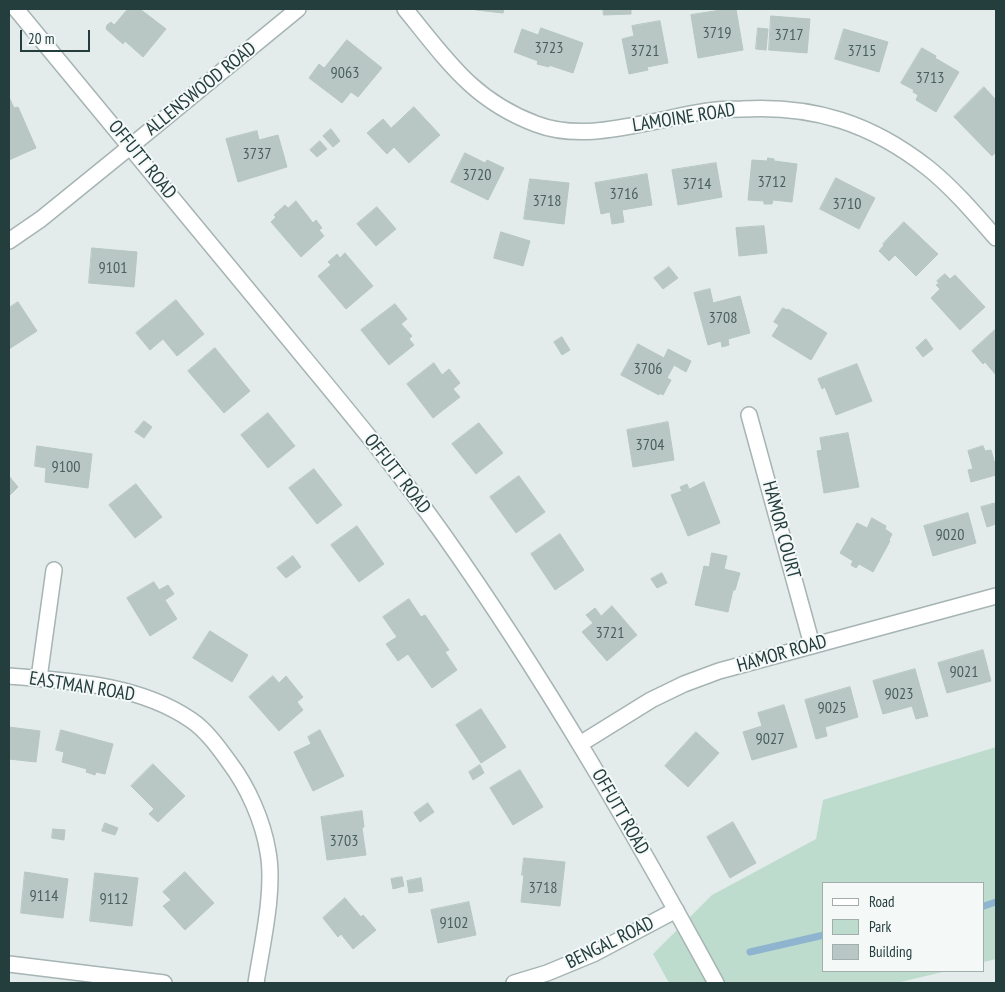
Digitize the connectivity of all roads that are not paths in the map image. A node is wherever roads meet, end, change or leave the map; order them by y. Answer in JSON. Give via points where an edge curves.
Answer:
{"nodes":[{"id":1,"x":16,"y":9,"type":"edge"},
{"id":2,"x":298,"y":9,"type":"edge"},
{"id":3,"x":405,"y":9,"type":"edge"},
{"id":4,"x":131,"y":146,"type":"junction"},
{"id":5,"x":996,"y":238,"type":"edge"},
{"id":6,"x":9,"y":241,"type":"edge"},
{"id":7,"x":749,"y":415,"type":"dead end"},
{"id":8,"x":54,"y":570,"type":"dead end"},
{"id":9,"x":996,"y":596,"type":"edge"},
{"id":10,"x":812,"y":645,"type":"junction"},
{"id":11,"x":9,"y":676,"type":"edge"},
{"id":12,"x":39,"y":678,"type":"junction"},
{"id":13,"x":580,"y":744,"type":"junction"},
{"id":14,"x":676,"y":910,"type":"junction"},
{"id":15,"x":9,"y":964,"type":"edge"},
{"id":16,"x":164,"y":983,"type":"edge"},
{"id":17,"x":256,"y":983,"type":"edge"},
{"id":18,"x":514,"y":983,"type":"edge"},
{"id":19,"x":716,"y":983,"type":"edge"}],
"edges":[{"from":1,"to":4,"type":"street","name":"OFFUTT ROAD"},
{"from":2,"to":4,"type":"street","name":"ALLENSWOOD ROAD"},
{"from":3,"to":5,"type":"street","name":"LAMOINE ROAD","via":[[459,75],[481,95],[509,113],[538,125],[571,132],[603,131],[709,110],[760,108],[808,111],[852,123],[894,144],[928,168]]},
{"from":4,"to":6,"type":"street","name":"ALLENSWOOD ROAD"},
{"from":4,"to":13,"type":"street","name":"OFFUTT ROAD","via":[[442,532]]},
{"from":7,"to":10,"type":"street","name":"HAMOR COURT"},
{"from":8,"to":12,"type":"street"},
{"from":9,"to":10,"type":"street","name":"HAMOR ROAD"},
{"from":10,"to":13,"type":"street","name":"HAMOR ROAD","via":[[684,684],[651,700]]},
{"from":11,"to":12,"type":"street","name":"EASTMAN ROAD"},
{"from":12,"to":17,"type":"street","name":"EASTMAN ROAD","via":[[118,689],[158,702],[192,721],[218,747],[241,778],[256,810],[268,852],[270,894]]},
{"from":13,"to":14,"type":"street","name":"OFFUTT ROAD"},
{"from":14,"to":18,"type":"street","name":"BENGAL ROAD","via":[[593,954]]},
{"from":14,"to":19,"type":"street","name":"OFFUTT ROAD"},
{"from":15,"to":16,"type":"street"}]}
